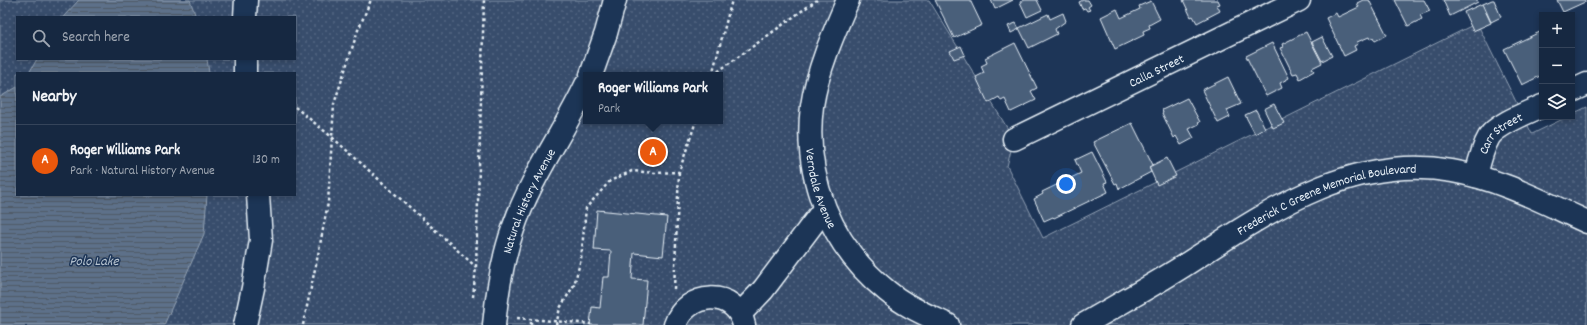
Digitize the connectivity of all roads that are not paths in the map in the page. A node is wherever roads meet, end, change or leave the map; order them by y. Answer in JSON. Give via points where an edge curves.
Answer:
{"nodes":[{"id":1,"x":246,"y":0,"type":"edge"},
{"id":2,"x":615,"y":0,"type":"edge"},
{"id":3,"x":848,"y":0,"type":"edge"},
{"id":4,"x":1299,"y":0,"type":"edge"},
{"id":5,"x":245,"y":16,"type":"edge"},
{"id":6,"x":245,"y":60,"type":"edge"},
{"id":7,"x":245,"y":72,"type":"edge"},
{"id":8,"x":592,"y":72,"type":"edge"},
{"id":9,"x":1587,"y":84,"type":"edge"},
{"id":10,"x":1575,"y":90,"type":"edge"},
{"id":11,"x":583,"y":91,"type":"edge"},
{"id":12,"x":1539,"y":108,"type":"edge"},
{"id":13,"x":1014,"y":139,"type":"dead end"},
{"id":14,"x":1476,"y":176,"type":"junction"},
{"id":15,"x":258,"y":196,"type":"edge"},
{"id":16,"x":824,"y":209,"type":"junction"},
{"id":17,"x":1587,"y":222,"type":"edge"},
{"id":18,"x":742,"y":320,"type":"edge"},
{"id":19,"x":504,"y":321,"type":"edge"},
{"id":20,"x":245,"y":325,"type":"edge"},
{"id":21,"x":676,"y":325,"type":"edge"},
{"id":22,"x":948,"y":325,"type":"edge"},
{"id":23,"x":1083,"y":325,"type":"edge"}],
"edges":[{"from":1,"to":5,"type":"street"},
{"from":2,"to":8,"type":"street"},
{"from":3,"to":16,"type":"street","name":"Verndale Avenue","via":[[822,65],[812,107],[813,162]]},
{"from":4,"to":13,"type":"street","name":"Calla Street"},
{"from":6,"to":7,"type":"street"},
{"from":9,"to":10,"type":"street"},
{"from":11,"to":19,"type":"street","name":"Natural History Avenue","via":[[513,229],[502,271]]},
{"from":12,"to":14,"type":"street","name":"Carr Street","via":[[1497,129],[1489,136]]},
{"from":14,"to":17,"type":"street","name":"Frederick C Greene Memorial Boulevard","via":[[1520,192]]},
{"from":14,"to":23,"type":"street","name":"Frederick C Greene Memorial Boulevard","via":[[1427,168],[1402,168],[1353,176],[1327,185],[1277,207]]},
{"from":15,"to":20,"type":"street","via":[[260,240]]},
{"from":16,"to":18,"type":"street"},
{"from":16,"to":22,"type":"street","name":"Verndale Avenue","via":[[849,254],[868,274],[906,304]]},
{"from":18,"to":21,"type":"street","via":[[735,308],[722,300],[705,298],[682,311]]}]}
